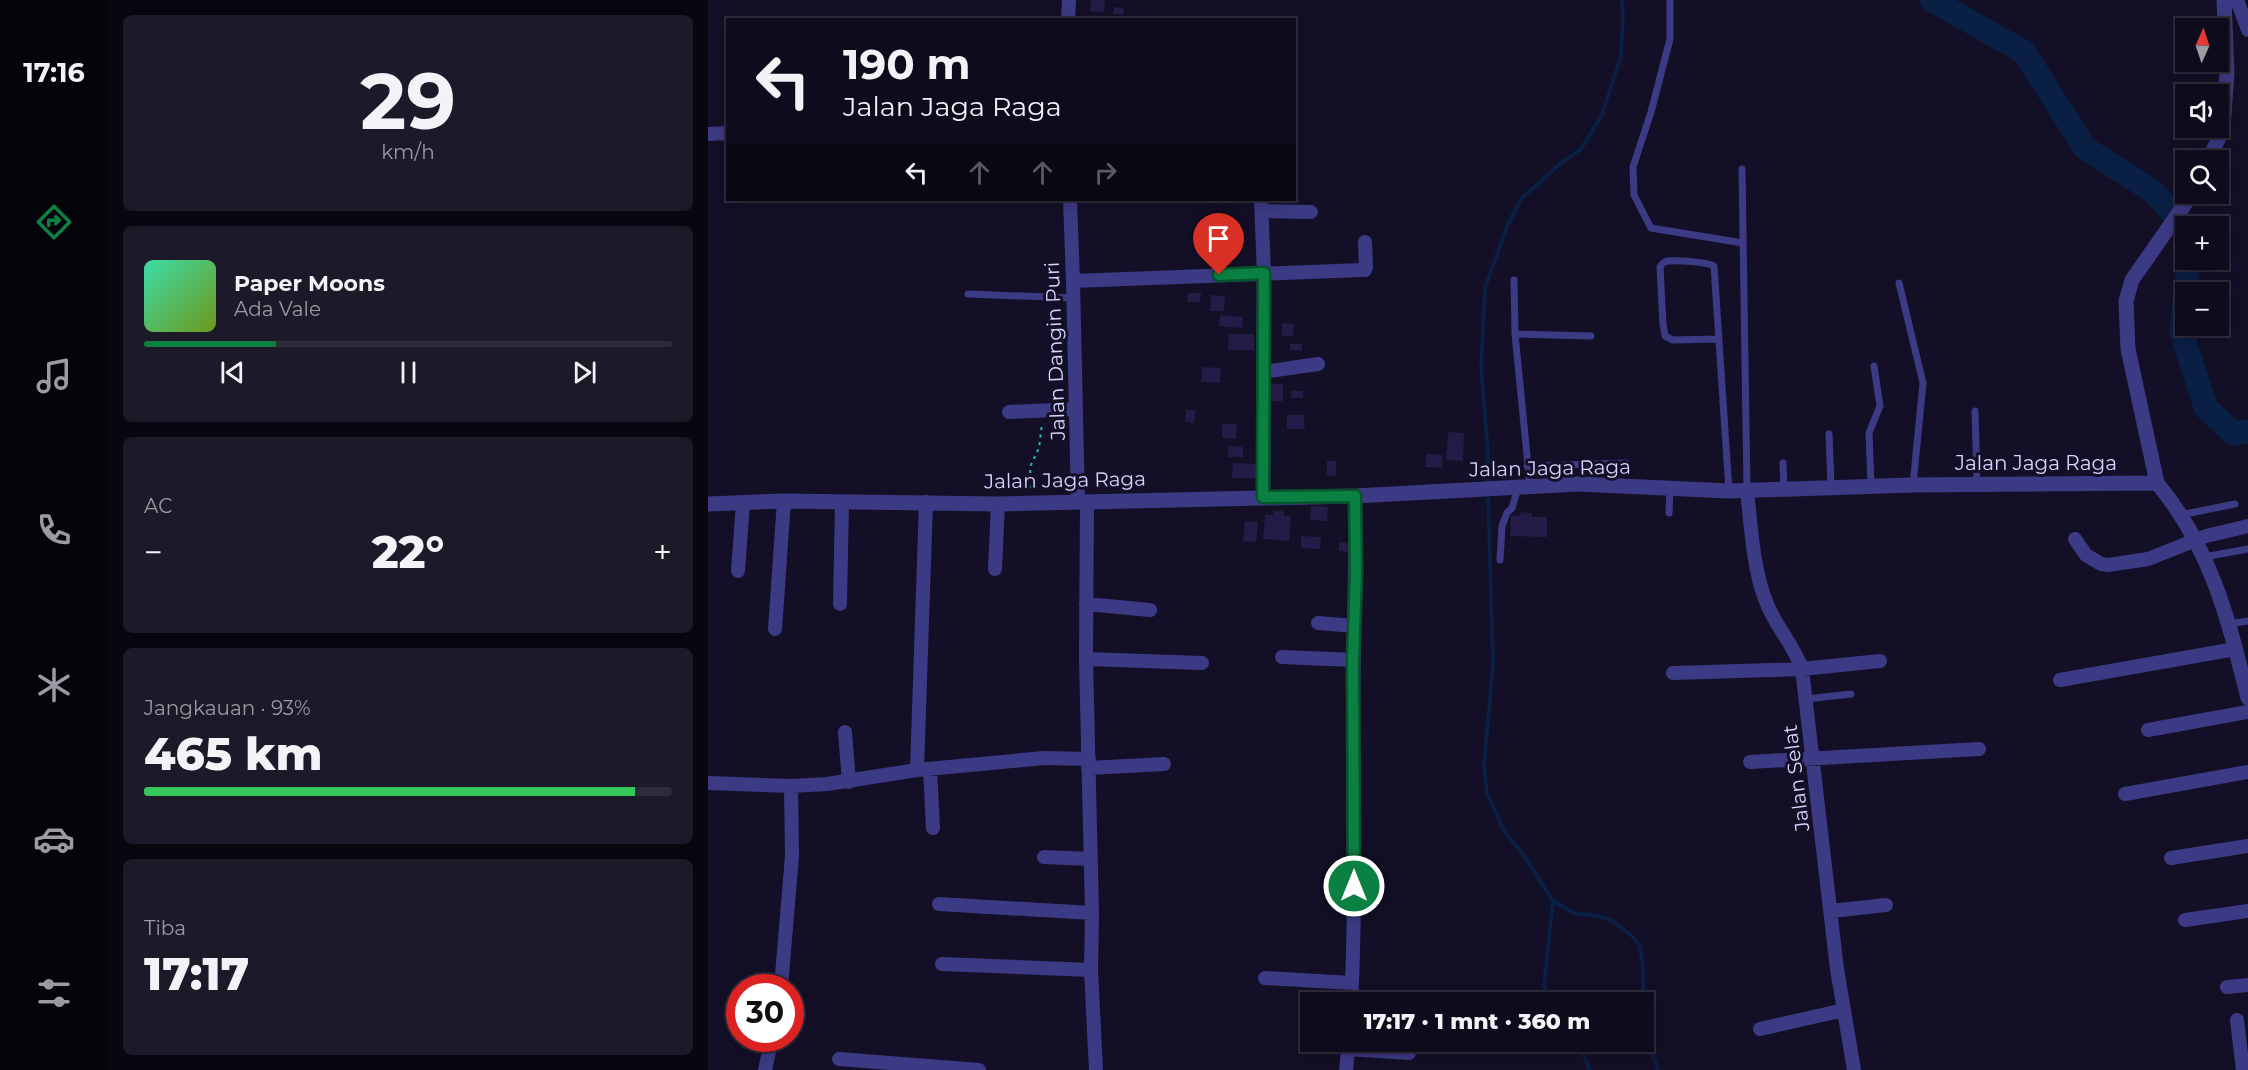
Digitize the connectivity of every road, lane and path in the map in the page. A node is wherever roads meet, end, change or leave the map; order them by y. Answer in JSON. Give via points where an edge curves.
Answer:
{"nodes":[{"id":1,"x":1068,"y":0,"type":"edge"},
{"id":2,"x":1670,"y":0,"type":"edge"},
{"id":3,"x":2224,"y":0,"type":"edge"},
{"id":4,"x":2237,"y":0,"type":"edge"},
{"id":5,"x":1068,"y":18,"type":"edge"},
{"id":6,"x":2248,"y":30,"type":"edge"},
{"id":7,"x":726,"y":133,"type":"edge"},
{"id":8,"x":708,"y":134,"type":"edge"},
{"id":9,"x":2213,"y":150,"type":"edge"},
{"id":10,"x":1742,"y":169,"type":"dead end"},
{"id":11,"x":1070,"y":201,"type":"edge"},
{"id":12,"x":2185,"y":204,"type":"edge"},
{"id":13,"x":1262,"y":205,"type":"edge"},
{"id":14,"x":1311,"y":212,"type":"dead end"},
{"id":15,"x":1365,"y":242,"type":"dead end"},
{"id":16,"x":1743,"y":243,"type":"junction"},
{"id":17,"x":1264,"y":273,"type":"junction"},
{"id":18,"x":1514,"y":280,"type":"dead end"},
{"id":19,"x":1073,"y":281,"type":"junction"},
{"id":20,"x":1899,"y":283,"type":"dead end"},
{"id":21,"x":968,"y":294,"type":"dead end"},
{"id":22,"x":1074,"y":298,"type":"junction"},
{"id":23,"x":1515,"y":334,"type":"junction"},
{"id":24,"x":1591,"y":336,"type":"dead end"},
{"id":25,"x":1717,"y":339,"type":"junction"},
{"id":26,"x":1318,"y":364,"type":"dead end"},
{"id":27,"x":1874,"y":366,"type":"dead end"},
{"id":28,"x":1263,"y":372,"type":"junction"},
{"id":29,"x":1076,"y":409,"type":"junction"},
{"id":30,"x":1044,"y":411,"type":"junction"},
{"id":31,"x":1976,"y":411,"type":"dead end"},
{"id":32,"x":1009,"y":412,"type":"dead end"},
{"id":33,"x":1829,"y":434,"type":"dead end"},
{"id":34,"x":1626,"y":463,"type":"dead end"},
{"id":35,"x":1783,"y":463,"type":"dead end"},
{"id":36,"x":1527,"y":466,"type":"junction"},
{"id":37,"x":2157,"y":483,"type":"junction"},
{"id":38,"x":1913,"y":485,"type":"junction"},
{"id":39,"x":1977,"y":485,"type":"junction"},
{"id":40,"x":1871,"y":486,"type":"junction"},
{"id":41,"x":1519,"y":487,"type":"junction"},
{"id":42,"x":1831,"y":487,"type":"junction"},
{"id":43,"x":1670,"y":488,"type":"junction"},
{"id":44,"x":1784,"y":489,"type":"junction"},
{"id":45,"x":1729,"y":490,"type":"junction"},
{"id":46,"x":1747,"y":490,"type":"junction"},
{"id":47,"x":1355,"y":496,"type":"junction"},
{"id":48,"x":1263,"y":497,"type":"junction"},
{"id":49,"x":784,"y":501,"type":"junction"},
{"id":50,"x":842,"y":502,"type":"junction"},
{"id":51,"x":926,"y":502,"type":"junction"},
{"id":52,"x":1082,"y":502,"type":"junction"},
{"id":53,"x":742,"y":503,"type":"junction"},
{"id":54,"x":1032,"y":503,"type":"junction"},
{"id":55,"x":708,"y":504,"type":"edge"},
{"id":56,"x":998,"y":504,"type":"junction"},
{"id":57,"x":2235,"y":504,"type":"dead end"},
{"id":58,"x":1669,"y":513,"type":"dead end"},
{"id":59,"x":2180,"y":515,"type":"junction"},
{"id":60,"x":2248,"y":526,"type":"edge"},
{"id":61,"x":2075,"y":539,"type":"dead end"},
{"id":62,"x":2195,"y":540,"type":"junction"},
{"id":63,"x":2248,"y":549,"type":"edge"},
{"id":64,"x":2204,"y":556,"type":"junction"},
{"id":65,"x":1500,"y":560,"type":"dead end"},
{"id":66,"x":995,"y":569,"type":"dead end"},
{"id":67,"x":738,"y":571,"type":"dead end"},
{"id":68,"x":840,"y":604,"type":"dead end"},
{"id":69,"x":1086,"y":604,"type":"junction"},
{"id":70,"x":1150,"y":610,"type":"dead end"},
{"id":71,"x":2248,"y":621,"type":"edge"},
{"id":72,"x":1318,"y":623,"type":"dead end"},
{"id":73,"x":2229,"y":624,"type":"junction"},
{"id":74,"x":1354,"y":626,"type":"junction"},
{"id":75,"x":775,"y":629,"type":"dead end"},
{"id":76,"x":2235,"y":649,"type":"junction"},
{"id":77,"x":1282,"y":657,"type":"dead end"},
{"id":78,"x":1086,"y":660,"type":"junction"},
{"id":79,"x":1353,"y":660,"type":"junction"},
{"id":80,"x":1880,"y":661,"type":"dead end"},
{"id":81,"x":1202,"y":663,"type":"dead end"},
{"id":82,"x":1802,"y":669,"type":"junction"},
{"id":83,"x":1673,"y":673,"type":"dead end"},
{"id":84,"x":2060,"y":680,"type":"dead end"},
{"id":85,"x":1851,"y":694,"type":"dead end"},
{"id":86,"x":2248,"y":698,"type":"edge"},
{"id":87,"x":1806,"y":699,"type":"junction"},
{"id":88,"x":2248,"y":712,"type":"edge"},
{"id":89,"x":2148,"y":730,"type":"dead end"},
{"id":90,"x":845,"y":732,"type":"dead end"},
{"id":91,"x":1979,"y":748,"type":"dead end"},
{"id":92,"x":1813,"y":758,"type":"junction"},
{"id":93,"x":1750,"y":762,"type":"dead end"},
{"id":94,"x":1089,"y":764,"type":"junction"},
{"id":95,"x":1164,"y":764,"type":"dead end"},
{"id":96,"x":924,"y":770,"type":"junction"},
{"id":97,"x":2248,"y":772,"type":"edge"},
{"id":98,"x":849,"y":782,"type":"junction"},
{"id":99,"x":708,"y":783,"type":"edge"},
{"id":100,"x":791,"y":786,"type":"junction"},
{"id":101,"x":2125,"y":794,"type":"dead end"},
{"id":102,"x":933,"y":828,"type":"dead end"},
{"id":103,"x":2248,"y":846,"type":"edge"},
{"id":104,"x":1044,"y":857,"type":"dead end"},
{"id":105,"x":2171,"y":858,"type":"dead end"},
{"id":106,"x":1091,"y":860,"type":"junction"},
{"id":107,"x":939,"y":904,"type":"dead end"},
{"id":108,"x":1886,"y":905,"type":"dead end"},
{"id":109,"x":1831,"y":911,"type":"junction"},
{"id":110,"x":2248,"y":911,"type":"edge"},
{"id":111,"x":1092,"y":913,"type":"junction"},
{"id":112,"x":2185,"y":920,"type":"dead end"},
{"id":113,"x":942,"y":964,"type":"dead end"},
{"id":114,"x":1091,"y":970,"type":"junction"},
{"id":115,"x":782,"y":974,"type":"edge"},
{"id":116,"x":1265,"y":978,"type":"dead end"},
{"id":117,"x":1352,"y":983,"type":"junction"},
{"id":118,"x":2248,"y":984,"type":"edge"},
{"id":119,"x":2227,"y":987,"type":"dead end"},
{"id":120,"x":1352,"y":992,"type":"edge"},
{"id":121,"x":1844,"y":1011,"type":"junction"},
{"id":122,"x":2236,"y":1020,"type":"dead end"},
{"id":123,"x":1760,"y":1029,"type":"dead end"},
{"id":124,"x":769,"y":1052,"type":"edge"},
{"id":125,"x":1348,"y":1052,"type":"edge"},
{"id":126,"x":1402,"y":1052,"type":"edge"},
{"id":127,"x":1409,"y":1053,"type":"dead end"},
{"id":128,"x":839,"y":1059,"type":"dead end"},
{"id":129,"x":765,"y":1070,"type":"edge"},
{"id":130,"x":979,"y":1070,"type":"edge"},
{"id":131,"x":1096,"y":1070,"type":"edge"},
{"id":132,"x":1346,"y":1070,"type":"edge"},
{"id":133,"x":1854,"y":1070,"type":"edge"},
{"id":134,"x":2243,"y":1070,"type":"edge"}],
"edges":[{"from":1,"to":5,"type":"street"},
{"from":2,"to":16,"type":"lane","via":[[1670,39],[1633,167],[1634,195],[1650,228]]},
{"from":3,"to":9,"type":"street","via":[[2227,73],[2223,128]]},
{"from":4,"to":6,"type":"street"},
{"from":7,"to":8,"type":"street"},
{"from":10,"to":16,"type":"lane"},
{"from":11,"to":19,"type":"street","name":"Jalan Dangin Puri"},
{"from":12,"to":37,"type":"street","via":[[2132,280],[2126,301],[2128,349]]},
{"from":13,"to":14,"type":"street"},
{"from":13,"to":17,"type":"street"},
{"from":15,"to":17,"type":"street","via":[[1365,270]]},
{"from":16,"to":46,"type":"lane"},
{"from":17,"to":19,"type":"street"},
{"from":17,"to":28,"type":"street"},
{"from":18,"to":23,"type":"lane"},
{"from":19,"to":22,"type":"street","name":"Jalan Dangin Puri"},
{"from":20,"to":38,"type":"lane","via":[[1923,383]]},
{"from":21,"to":22,"type":"lane"},
{"from":22,"to":29,"type":"street","name":"Jalan Dangin Puri"},
{"from":23,"to":24,"type":"lane"},
{"from":23,"to":36,"type":"lane"},
{"from":25,"to":25,"type":"lane","via":[[1714,266],[1663,263],[1660,267],[1665,336],[1673,340]]},
{"from":25,"to":45,"type":"lane"},
{"from":26,"to":28,"type":"street"},
{"from":27,"to":40,"type":"lane","via":[[1880,406],[1869,433]]},
{"from":28,"to":48,"type":"street"},
{"from":29,"to":30,"type":"street"},
{"from":29,"to":52,"type":"street","name":"Jalan Dangin Puri"},
{"from":30,"to":32,"type":"street"},
{"from":30,"to":54,"type":"path","via":[[1039,448],[1030,468]]},
{"from":31,"to":39,"type":"lane"},
{"from":33,"to":42,"type":"lane"},
{"from":34,"to":36,"type":"lane"},
{"from":35,"to":44,"type":"lane"},
{"from":36,"to":41,"type":"lane"},
{"from":37,"to":39,"type":"street","name":"Jalan Jaga Raga"},
{"from":37,"to":59,"type":"street"},
{"from":38,"to":39,"type":"street","name":"Jalan Jaga Raga"},
{"from":38,"to":40,"type":"street","name":"Jalan Jaga Raga"},
{"from":40,"to":42,"type":"street","name":"Jalan Jaga Raga"},
{"from":41,"to":43,"type":"street","name":"Jalan Jaga Raga","via":[[1578,484]]},
{"from":41,"to":47,"type":"street","name":"Jalan Jaga Raga"},
{"from":41,"to":65,"type":"lane","via":[[1502,526]]},
{"from":42,"to":44,"type":"street","name":"Jalan Jaga Raga"},
{"from":43,"to":45,"type":"street","name":"Jalan Jaga Raga"},
{"from":43,"to":58,"type":"lane"},
{"from":44,"to":46,"type":"street","name":"Jalan Jaga Raga"},
{"from":45,"to":46,"type":"street","name":"Jalan Jaga Raga"},
{"from":46,"to":82,"type":"street","name":"Jalan Selat","via":[[1755,558],[1766,603]]},
{"from":47,"to":48,"type":"street","name":"Jalan Jaga Raga"},
{"from":47,"to":74,"type":"street"},
{"from":48,"to":52,"type":"street","name":"Jalan Jaga Raga"},
{"from":49,"to":50,"type":"street","name":"Jalan Jaga Raga"},
{"from":49,"to":53,"type":"street","name":"Jalan Jaga Raga"},
{"from":49,"to":75,"type":"street"},
{"from":50,"to":51,"type":"street","name":"Jalan Jaga Raga"},
{"from":50,"to":68,"type":"street"},
{"from":51,"to":56,"type":"street","name":"Jalan Jaga Raga"},
{"from":51,"to":96,"type":"street"},
{"from":52,"to":54,"type":"street","name":"Jalan Jaga Raga"},
{"from":52,"to":69,"type":"street","name":"Jalan Dangin Puri"},
{"from":53,"to":55,"type":"street","name":"Jalan Jaga Raga"},
{"from":53,"to":67,"type":"street"},
{"from":54,"to":56,"type":"street","name":"Jalan Jaga Raga"},
{"from":56,"to":66,"type":"street"},
{"from":57,"to":59,"type":"lane"},
{"from":59,"to":62,"type":"street"},
{"from":60,"to":62,"type":"street"},
{"from":61,"to":62,"type":"street","via":[[2086,555],[2108,565],[2148,560]]},
{"from":62,"to":64,"type":"street"},
{"from":63,"to":64,"type":"lane"},
{"from":64,"to":73,"type":"street"},
{"from":69,"to":70,"type":"street"},
{"from":69,"to":78,"type":"street","name":"Jalan Dangin Puri"},
{"from":71,"to":73,"type":"lane"},
{"from":72,"to":74,"type":"street"},
{"from":73,"to":76,"type":"street"},
{"from":74,"to":79,"type":"street"},
{"from":76,"to":84,"type":"street"},
{"from":76,"to":86,"type":"street"},
{"from":77,"to":79,"type":"street"},
{"from":78,"to":81,"type":"street"},
{"from":78,"to":94,"type":"street","name":"Jalan Dangin Puri"},
{"from":79,"to":117,"type":"street"},
{"from":80,"to":82,"type":"street"},
{"from":82,"to":83,"type":"street"},
{"from":82,"to":87,"type":"street","name":"Jalan Selat"},
{"from":85,"to":87,"type":"lane"},
{"from":87,"to":92,"type":"street","name":"Jalan Selat"},
{"from":88,"to":89,"type":"street"},
{"from":90,"to":98,"type":"street"},
{"from":91,"to":92,"type":"street"},
{"from":92,"to":93,"type":"street"},
{"from":92,"to":109,"type":"street","name":"Jalan Selat"},
{"from":94,"to":95,"type":"street"},
{"from":94,"to":96,"type":"street","via":[[1044,758]]},
{"from":94,"to":106,"type":"street","name":"Jalan Dangin Puri"},
{"from":96,"to":98,"type":"street"},
{"from":96,"to":102,"type":"street"},
{"from":97,"to":101,"type":"street"},
{"from":98,"to":100,"type":"street"},
{"from":99,"to":100,"type":"street"},
{"from":100,"to":115,"type":"street","via":[[792,856]]},
{"from":103,"to":105,"type":"street"},
{"from":104,"to":106,"type":"street"},
{"from":106,"to":111,"type":"street","name":"Jalan Dangin Puri"},
{"from":107,"to":111,"type":"street"},
{"from":108,"to":109,"type":"street"},
{"from":109,"to":121,"type":"street","name":"Jalan Selat"},
{"from":110,"to":112,"type":"street"},
{"from":111,"to":114,"type":"street","name":"Jalan Dangin Puri"},
{"from":113,"to":114,"type":"street"},
{"from":114,"to":131,"type":"street","name":"Jalan Dangin Puri"},
{"from":116,"to":117,"type":"street"},
{"from":117,"to":120,"type":"street"},
{"from":118,"to":119,"type":"street"},
{"from":121,"to":123,"type":"street"},
{"from":121,"to":133,"type":"street","name":"Jalan Selat"},
{"from":122,"to":134,"type":"street"},
{"from":124,"to":129,"type":"street"},
{"from":125,"to":132,"type":"street"},
{"from":126,"to":127,"type":"street"},
{"from":128,"to":130,"type":"street"}]}
